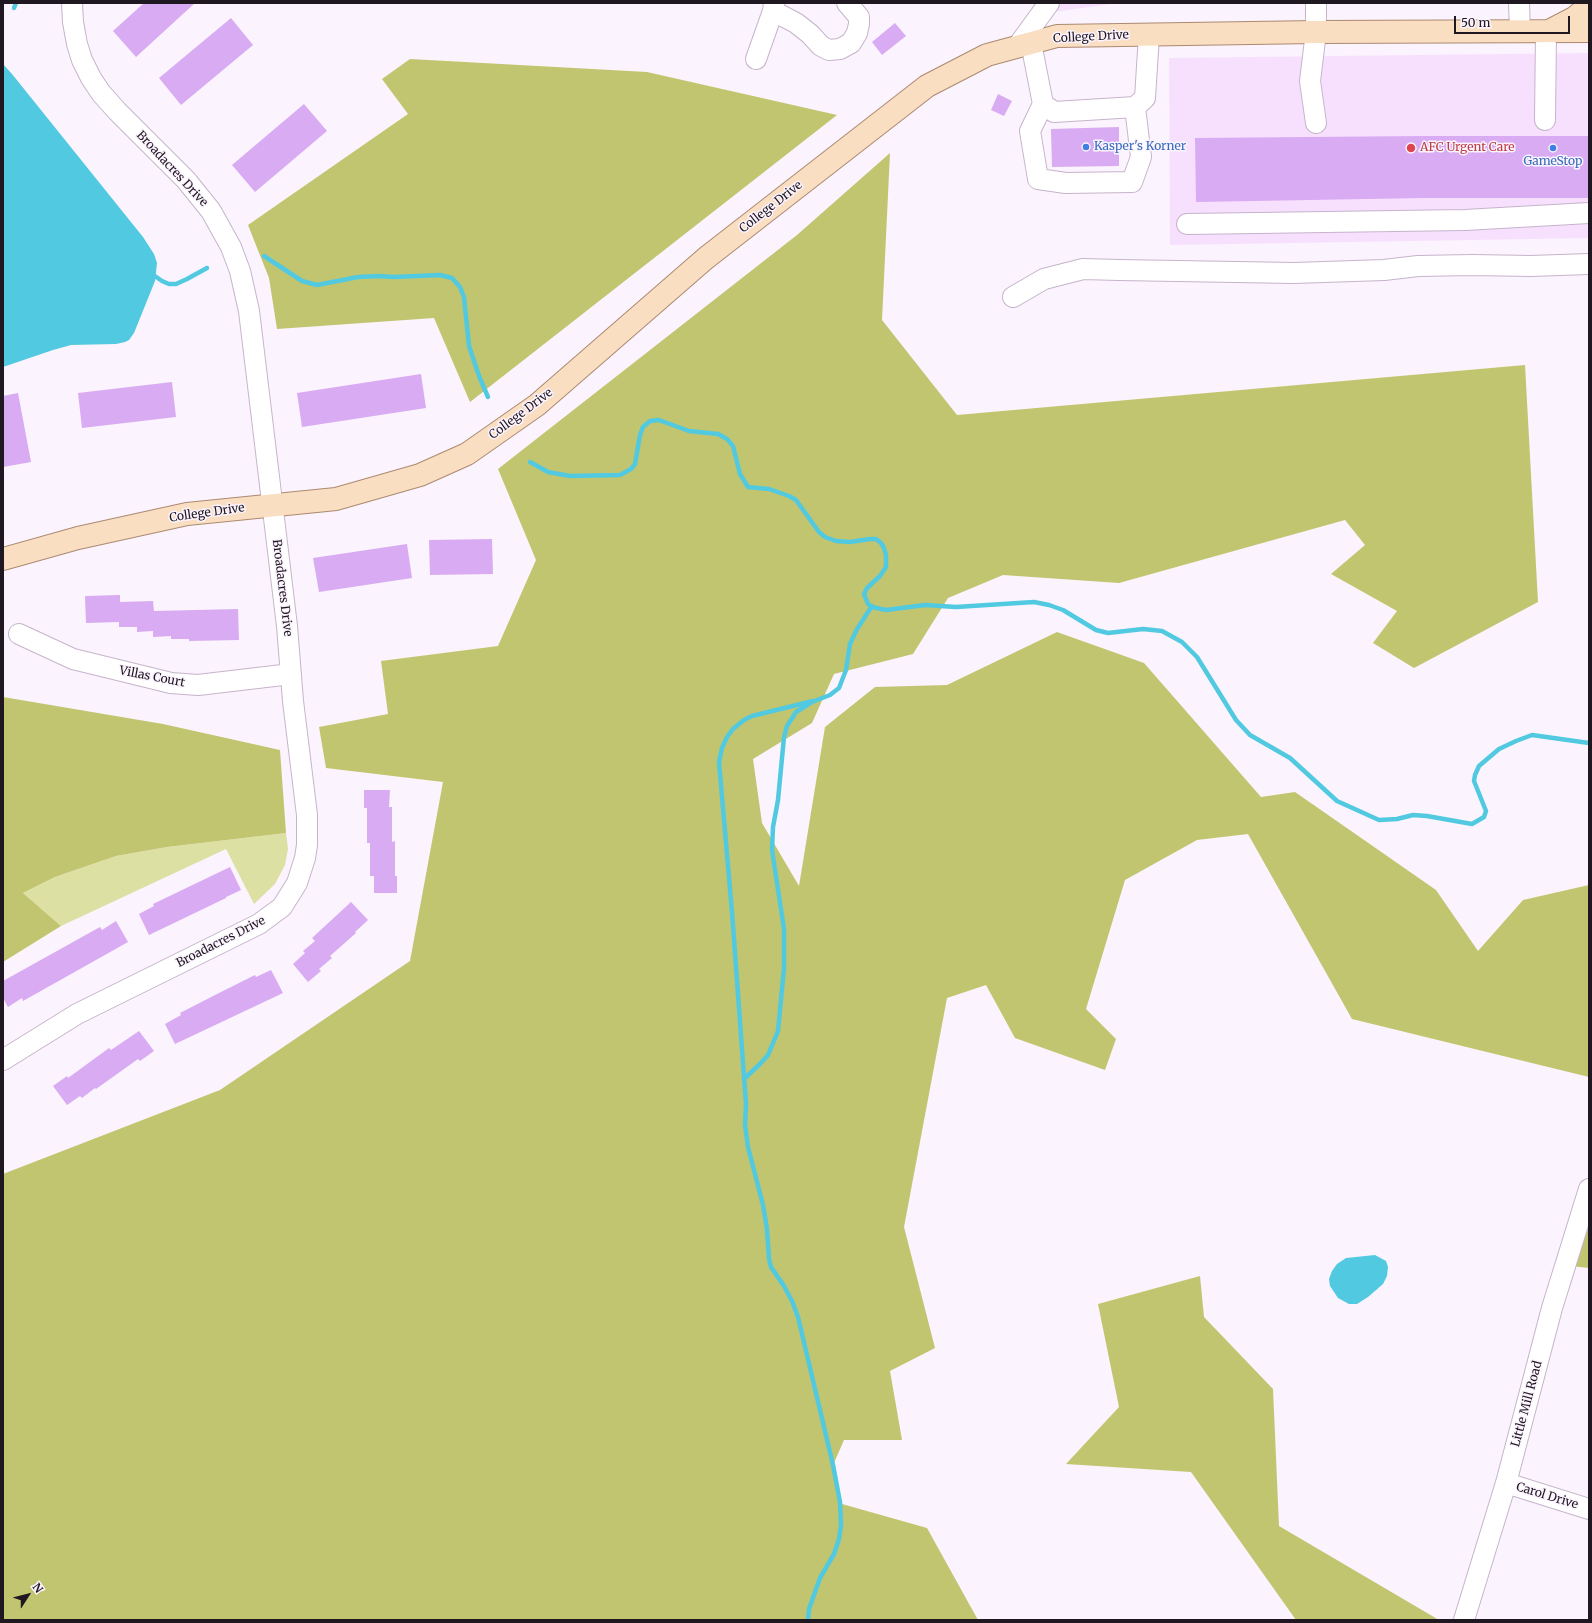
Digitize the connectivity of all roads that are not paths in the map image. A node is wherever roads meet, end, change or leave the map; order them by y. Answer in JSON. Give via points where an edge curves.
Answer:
{"nodes":[{"id":1,"x":72,"y":3,"type":"edge"},
{"id":2,"x":847,"y":3,"type":"edge"},
{"id":3,"x":1049,"y":3,"type":"edge"},
{"id":4,"x":1316,"y":3,"type":"edge"},
{"id":5,"x":1519,"y":3,"type":"edge"},
{"id":6,"x":1589,"y":6,"type":"edge"},
{"id":7,"x":773,"y":7,"type":"edge"},
{"id":8,"x":1589,"y":30,"type":"edge"},
{"id":9,"x":1316,"y":32,"type":"junction"},
{"id":10,"x":1520,"y":32,"type":"junction"},
{"id":11,"x":1546,"y":32,"type":"junction"},
{"id":12,"x":1149,"y":35,"type":"junction"},
{"id":13,"x":1024,"y":45,"type":"junction"},
{"id":14,"x":756,"y":59,"type":"dead end"},
{"id":15,"x":1140,"y":102,"type":"junction"},
{"id":16,"x":1043,"y":104,"type":"junction"},
{"id":17,"x":1545,"y":120,"type":"dead end"},
{"id":18,"x":1316,"y":123,"type":"dead end"},
{"id":19,"x":1589,"y":213,"type":"edge"},
{"id":20,"x":1187,"y":224,"type":"dead end"},
{"id":21,"x":1589,"y":264,"type":"edge"},
{"id":22,"x":1013,"y":297,"type":"dead end"},
{"id":23,"x":272,"y":506,"type":"junction"},
{"id":24,"x":3,"y":559,"type":"edge"},
{"id":25,"x":19,"y":634,"type":"dead end"},
{"id":26,"x":291,"y":674,"type":"junction"},
{"id":27,"x":3,"y":1060,"type":"edge"},
{"id":28,"x":1589,"y":1188,"type":"edge"},
{"id":29,"x":1506,"y":1483,"type":"junction"},
{"id":30,"x":1589,"y":1509,"type":"edge"},
{"id":31,"x":1464,"y":1620,"type":"edge"}],
"edges":[{"from":1,"to":23,"type":"street","name":"Broadacres Drive","via":[[77,44],[91,78],[117,111],[186,180],[211,211],[231,247],[240,271],[249,311]]},
{"from":2,"to":7,"type":"street","via":[[858,17],[857,33],[851,43],[840,49],[829,50]]},
{"from":3,"to":13,"type":"street"},
{"from":4,"to":9,"type":"street"},
{"from":5,"to":10,"type":"street"},
{"from":6,"to":11,"type":"main road","via":[[1574,18]]},
{"from":7,"to":14,"type":"street"},
{"from":8,"to":11,"type":"main road","name":"College Drive"},
{"from":9,"to":10,"type":"main road","name":"College Drive"},
{"from":9,"to":12,"type":"main road","name":"College Drive"},
{"from":9,"to":18,"type":"street","via":[[1310,82]]},
{"from":10,"to":11,"type":"main road","name":"College Drive"},
{"from":11,"to":17,"type":"street"},
{"from":12,"to":13,"type":"main road","name":"College Drive","via":[[1058,36]]},
{"from":12,"to":15,"type":"street"},
{"from":13,"to":16,"type":"street"},
{"from":13,"to":23,"type":"main road","name":"College Drive","via":[[987,55],[927,86],[706,258],[537,405],[467,454],[420,475],[336,499]]},
{"from":15,"to":16,"type":"street","via":[[1054,112]]},
{"from":15,"to":16,"type":"street","via":[[1141,157],[1132,182],[1066,183],[1038,179],[1030,131]]},
{"from":19,"to":20,"type":"street","via":[[1465,220]]},
{"from":21,"to":22,"type":"street","via":[[1418,266],[1384,270],[1294,272],[1083,269],[1044,279]]},
{"from":23,"to":24,"type":"main road","name":"College Drive","via":[[187,514],[78,538]]},
{"from":23,"to":26,"type":"street","name":"Broadacres Drive"},
{"from":25,"to":26,"type":"street","name":"Villas Court","via":[[73,659],[171,683],[198,685]]},
{"from":26,"to":27,"type":"street","name":"Broadacres Drive","via":[[307,815],[307,845],[297,883],[282,907],[253,928],[77,1014]]},
{"from":28,"to":29,"type":"street","name":"Little Mill Road","via":[[1552,1308]]},
{"from":29,"to":30,"type":"street","name":"Carol Drive"},
{"from":29,"to":31,"type":"street","name":"Little Mill Road"}]}
